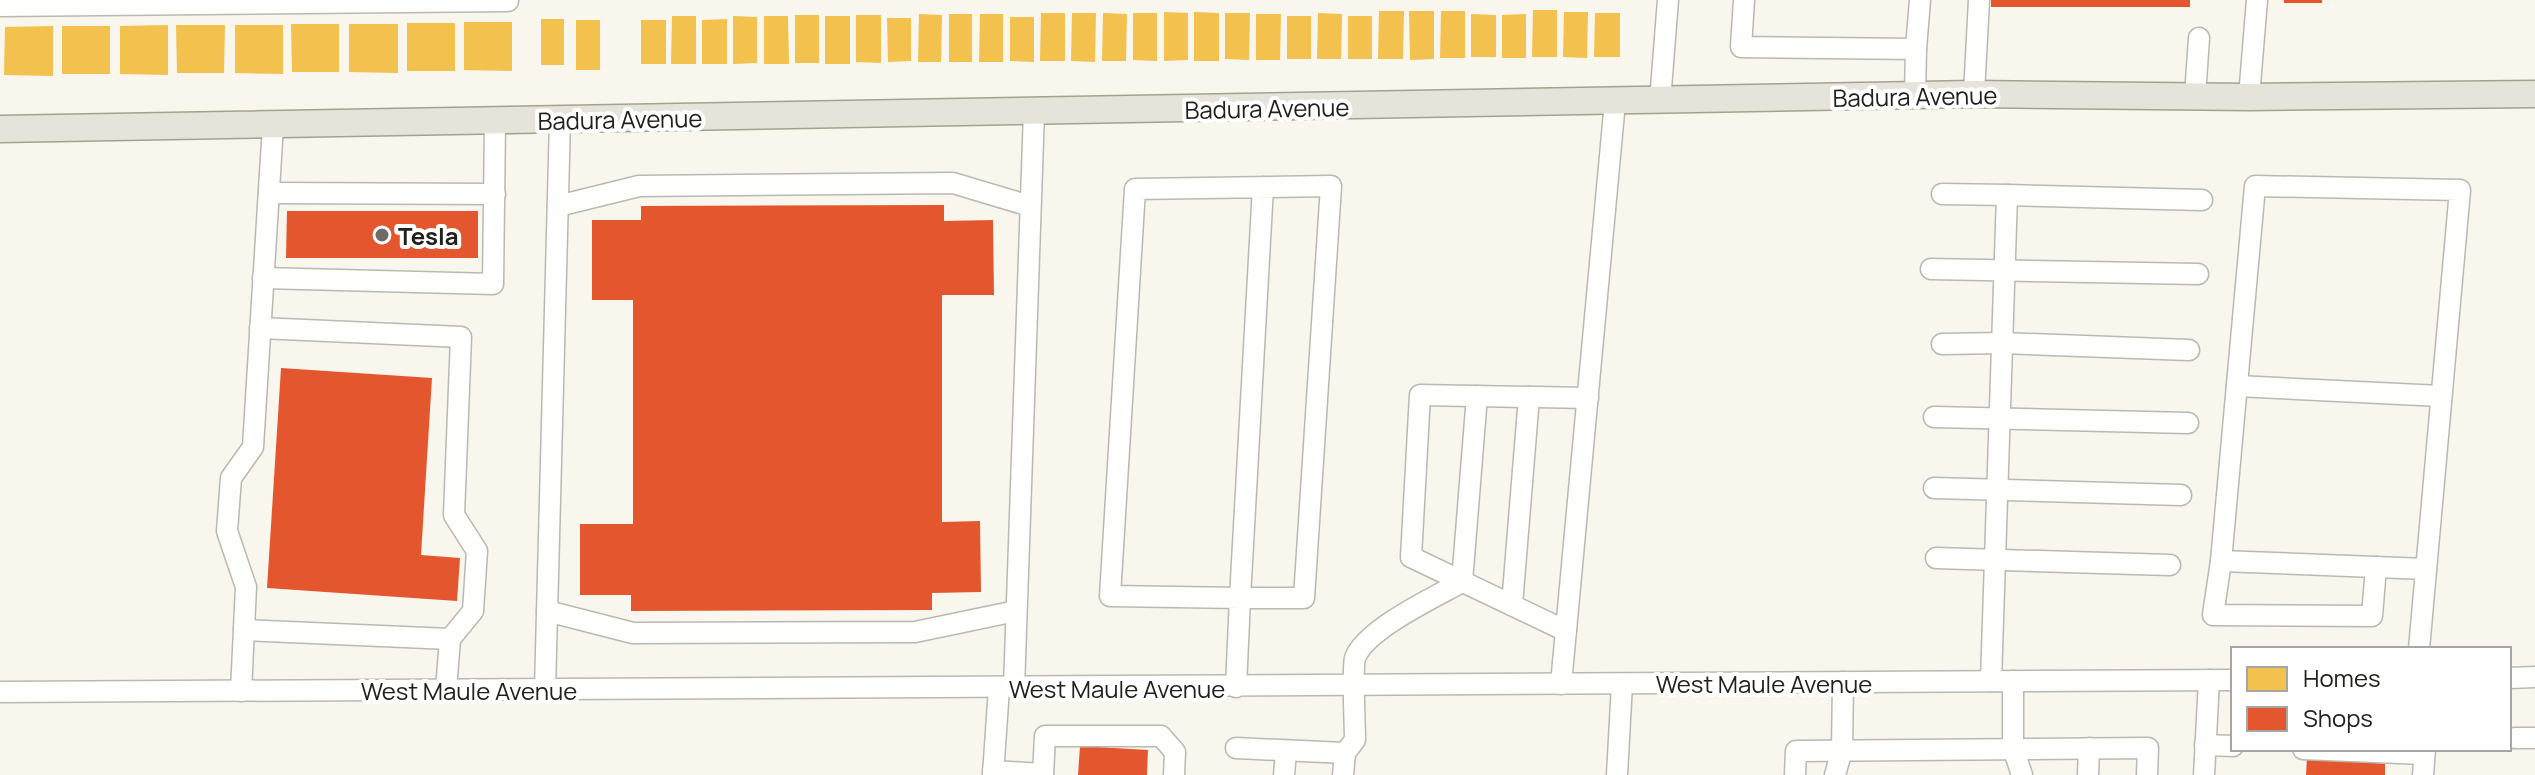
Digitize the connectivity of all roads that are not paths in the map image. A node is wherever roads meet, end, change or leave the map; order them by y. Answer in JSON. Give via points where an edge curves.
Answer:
{"nodes":[{"id":1,"x":1668,"y":0,"type":"edge"},
{"id":2,"x":1744,"y":0,"type":"edge"},
{"id":3,"x":1920,"y":0,"type":"edge"},
{"id":4,"x":1979,"y":0,"type":"edge"},
{"id":5,"x":2257,"y":0,"type":"edge"},
{"id":6,"x":437,"y":1,"type":"edge"},
{"id":7,"x":508,"y":1,"type":"edge"},
{"id":8,"x":265,"y":2,"type":"edge"},
{"id":9,"x":79,"y":3,"type":"edge"},
{"id":10,"x":0,"y":6,"type":"edge"},
{"id":11,"x":2199,"y":38,"type":"dead end"},
{"id":12,"x":1916,"y":49,"type":"junction"},
{"id":13,"x":1974,"y":94,"type":"junction"},
{"id":14,"x":2535,"y":94,"type":"edge"},
{"id":15,"x":1915,"y":95,"type":"junction"},
{"id":16,"x":2195,"y":96,"type":"junction"},
{"id":17,"x":2249,"y":97,"type":"junction"},
{"id":18,"x":1660,"y":101,"type":"junction"},
{"id":19,"x":1615,"y":102,"type":"junction"},
{"id":20,"x":1034,"y":112,"type":"junction"},
{"id":21,"x":560,"y":120,"type":"junction"},
{"id":22,"x":495,"y":121,"type":"junction"},
{"id":23,"x":273,"y":125,"type":"junction"},
{"id":24,"x":0,"y":129,"type":"edge"},
{"id":25,"x":1263,"y":187,"type":"junction"},
{"id":26,"x":269,"y":193,"type":"junction"},
{"id":27,"x":495,"y":194,"type":"junction"},
{"id":28,"x":1942,"y":194,"type":"dead end"},
{"id":29,"x":2007,"y":195,"type":"junction"},
{"id":30,"x":2202,"y":200,"type":"dead end"},
{"id":31,"x":558,"y":206,"type":"junction"},
{"id":32,"x":1030,"y":206,"type":"junction"},
{"id":33,"x":1931,"y":269,"type":"dead end"},
{"id":34,"x":2004,"y":270,"type":"junction"},
{"id":35,"x":2198,"y":274,"type":"dead end"},
{"id":36,"x":263,"y":278,"type":"junction"},
{"id":37,"x":260,"y":328,"type":"junction"},
{"id":38,"x":2002,"y":343,"type":"junction"},
{"id":39,"x":1942,"y":344,"type":"dead end"},
{"id":40,"x":2189,"y":350,"type":"dead end"},
{"id":41,"x":2237,"y":386,"type":"junction"},
{"id":42,"x":1477,"y":396,"type":"junction"},
{"id":43,"x":2441,"y":396,"type":"junction"},
{"id":44,"x":1529,"y":397,"type":"junction"},
{"id":45,"x":1588,"y":398,"type":"junction"},
{"id":46,"x":1934,"y":417,"type":"dead end"},
{"id":47,"x":2000,"y":417,"type":"junction"},
{"id":48,"x":2188,"y":423,"type":"dead end"},
{"id":49,"x":1934,"y":488,"type":"dead end"},
{"id":50,"x":1997,"y":488,"type":"junction"},
{"id":51,"x":2181,"y":495,"type":"dead end"},
{"id":52,"x":1936,"y":558,"type":"dead end"},
{"id":53,"x":1995,"y":560,"type":"junction"},
{"id":54,"x":2221,"y":561,"type":"junction"},
{"id":55,"x":2170,"y":565,"type":"dead end"},
{"id":56,"x":2376,"y":567,"type":"junction"},
{"id":57,"x":2426,"y":569,"type":"junction"},
{"id":58,"x":1462,"y":582,"type":"junction"},
{"id":59,"x":1240,"y":598,"type":"junction"},
{"id":60,"x":1512,"y":605,"type":"junction"},
{"id":61,"x":547,"y":611,"type":"junction"},
{"id":62,"x":1016,"y":611,"type":"junction"},
{"id":63,"x":244,"y":630,"type":"junction"},
{"id":64,"x":1566,"y":631,"type":"junction"},
{"id":65,"x":450,"y":639,"type":"junction"},
{"id":66,"x":2419,"y":647,"type":"edge"},
{"id":67,"x":2535,"y":677,"type":"edge"},
{"id":68,"x":2511,"y":678,"type":"edge"},
{"id":69,"x":2209,"y":680,"type":"junction"},
{"id":70,"x":2231,"y":680,"type":"edge"},
{"id":71,"x":1991,"y":681,"type":"junction"},
{"id":72,"x":2013,"y":681,"type":"junction"},
{"id":73,"x":1843,"y":682,"type":"junction"},
{"id":74,"x":1561,"y":684,"type":"junction"},
{"id":75,"x":1622,"y":684,"type":"junction"},
{"id":76,"x":1355,"y":685,"type":"junction"},
{"id":77,"x":1236,"y":687,"type":"junction"},
{"id":78,"x":1006,"y":688,"type":"junction"},
{"id":79,"x":545,"y":689,"type":"junction"},
{"id":80,"x":446,"y":690,"type":"junction"},
{"id":81,"x":241,"y":691,"type":"junction"},
{"id":82,"x":0,"y":692,"type":"edge"},
{"id":83,"x":2205,"y":745,"type":"junction"},
{"id":84,"x":2231,"y":746,"type":"edge"},
{"id":85,"x":1236,"y":748,"type":"dead end"},
{"id":86,"x":2013,"y":748,"type":"junction"},
{"id":87,"x":2089,"y":748,"type":"junction"},
{"id":88,"x":1842,"y":750,"type":"junction"},
{"id":89,"x":2327,"y":751,"type":"edge"},
{"id":90,"x":1286,"y":752,"type":"junction"},
{"id":91,"x":1345,"y":753,"type":"junction"},
{"id":92,"x":2424,"y":759,"type":"edge"},
{"id":93,"x":993,"y":773,"type":"edge"},
{"id":94,"x":1043,"y":774,"type":"edge"},
{"id":95,"x":1174,"y":775,"type":"edge"},
{"id":96,"x":1284,"y":775,"type":"edge"},
{"id":97,"x":1343,"y":775,"type":"edge"},
{"id":98,"x":1617,"y":775,"type":"edge"},
{"id":99,"x":1795,"y":775,"type":"edge"},
{"id":100,"x":1835,"y":775,"type":"edge"},
{"id":101,"x":2022,"y":775,"type":"edge"},
{"id":102,"x":2088,"y":775,"type":"edge"},
{"id":103,"x":2147,"y":775,"type":"edge"},
{"id":104,"x":2204,"y":775,"type":"edge"}],
"edges":[{"from":1,"to":18,"type":"street"},
{"from":2,"to":12,"type":"street","via":[[1741,47]]},
{"from":3,"to":12,"type":"street"},
{"from":4,"to":13,"type":"street"},
{"from":5,"to":17,"type":"street"},
{"from":6,"to":7,"type":"street"},
{"from":6,"to":8,"type":"street"},
{"from":8,"to":9,"type":"street"},
{"from":9,"to":10,"type":"street"},
{"from":11,"to":16,"type":"street"},
{"from":12,"to":15,"type":"street"},
{"from":13,"to":15,"type":"main road","name":"Badura Avenue"},
{"from":13,"to":16,"type":"main road","name":"Badura Avenue"},
{"from":14,"to":17,"type":"main road","name":"Badura Avenue"},
{"from":15,"to":18,"type":"main road","name":"Badura Avenue"},
{"from":16,"to":17,"type":"main road","name":"Badura Avenue"},
{"from":18,"to":19,"type":"main road","name":"Badura Avenue"},
{"from":19,"to":20,"type":"main road","name":"Badura Avenue"},
{"from":19,"to":45,"type":"street"},
{"from":20,"to":21,"type":"main road","name":"Badura Avenue"},
{"from":20,"to":32,"type":"street"},
{"from":21,"to":22,"type":"main road","name":"Badura Avenue"},
{"from":21,"to":31,"type":"street"},
{"from":22,"to":23,"type":"main road","name":"Badura Avenue"},
{"from":22,"to":27,"type":"street"},
{"from":23,"to":24,"type":"main road","name":"Badura Avenue"},
{"from":23,"to":26,"type":"street"},
{"from":25,"to":59,"type":"street"},
{"from":25,"to":59,"type":"street","via":[[1331,186],[1304,598]]},
{"from":25,"to":59,"type":"street","via":[[1135,189],[1110,596]]},
{"from":26,"to":27,"type":"street"},
{"from":26,"to":36,"type":"street"},
{"from":27,"to":36,"type":"street","via":[[493,284]]},
{"from":28,"to":29,"type":"street"},
{"from":29,"to":30,"type":"street"},
{"from":29,"to":34,"type":"street"},
{"from":31,"to":32,"type":"street","via":[[639,186],[953,183]]},
{"from":31,"to":61,"type":"street"},
{"from":32,"to":62,"type":"street"},
{"from":33,"to":34,"type":"street"},
{"from":34,"to":35,"type":"street"},
{"from":34,"to":38,"type":"street"},
{"from":36,"to":37,"type":"street"},
{"from":37,"to":63,"type":"street","via":[[253,447],[231,478],[227,531],[246,587]]},
{"from":37,"to":65,"type":"street","via":[[461,337],[454,515],[477,551],[473,611]]},
{"from":38,"to":39,"type":"street"},
{"from":38,"to":40,"type":"street"},
{"from":38,"to":47,"type":"street"},
{"from":41,"to":43,"type":"street"},
{"from":41,"to":43,"type":"street","via":[[2255,186],[2460,190]]},
{"from":41,"to":54,"type":"street"},
{"from":42,"to":44,"type":"street"},
{"from":42,"to":58,"type":"street"},
{"from":42,"to":58,"type":"street","via":[[1420,395],[1411,557]]},
{"from":43,"to":57,"type":"street"},
{"from":44,"to":45,"type":"street"},
{"from":44,"to":60,"type":"street"},
{"from":45,"to":64,"type":"street"},
{"from":46,"to":47,"type":"street"},
{"from":47,"to":48,"type":"street"},
{"from":47,"to":50,"type":"street"},
{"from":49,"to":50,"type":"street"},
{"from":50,"to":51,"type":"street"},
{"from":50,"to":53,"type":"street"},
{"from":52,"to":53,"type":"street"},
{"from":53,"to":55,"type":"street"},
{"from":53,"to":71,"type":"street"},
{"from":54,"to":56,"type":"street"},
{"from":54,"to":56,"type":"street","via":[[2213,615],[2372,616]]},
{"from":56,"to":57,"type":"street"},
{"from":57,"to":66,"type":"street"},
{"from":58,"to":60,"type":"street"},
{"from":58,"to":76,"type":"street","via":[[1365,643],[1355,659]]},
{"from":59,"to":77,"type":"street"},
{"from":60,"to":64,"type":"street"},
{"from":61,"to":62,"type":"street","via":[[633,633],[696,633],[915,632]]},
{"from":61,"to":79,"type":"street"},
{"from":62,"to":78,"type":"street"},
{"from":63,"to":65,"type":"street"},
{"from":63,"to":81,"type":"street"},
{"from":64,"to":74,"type":"street"},
{"from":65,"to":80,"type":"street"},
{"from":67,"to":68,"type":"street"},
{"from":69,"to":70,"type":"street","name":"West Maule Avenue"},
{"from":69,"to":72,"type":"street","name":"West Maule Avenue"},
{"from":69,"to":83,"type":"street"},
{"from":71,"to":72,"type":"street","name":"West Maule Avenue"},
{"from":71,"to":73,"type":"street","name":"West Maule Avenue"},
{"from":72,"to":86,"type":"street"},
{"from":73,"to":75,"type":"street","name":"West Maule Avenue"},
{"from":73,"to":88,"type":"street"},
{"from":74,"to":75,"type":"street","name":"West Maule Avenue"},
{"from":74,"to":76,"type":"street","name":"West Maule Avenue"},
{"from":75,"to":98,"type":"street"},
{"from":76,"to":77,"type":"street","name":"West Maule Avenue"},
{"from":76,"to":91,"type":"street","via":[[1355,740]]},
{"from":77,"to":78,"type":"street","name":"West Maule Avenue"},
{"from":78,"to":79,"type":"street","name":"West Maule Avenue"},
{"from":78,"to":93,"type":"street"},
{"from":79,"to":80,"type":"street","name":"West Maule Avenue"},
{"from":80,"to":81,"type":"street","name":"West Maule Avenue"},
{"from":81,"to":82,"type":"street","name":"West Maule Avenue"},
{"from":83,"to":84,"type":"street"},
{"from":83,"to":104,"type":"street"},
{"from":85,"to":90,"type":"street"},
{"from":86,"to":87,"type":"street"},
{"from":86,"to":88,"type":"street"},
{"from":86,"to":101,"type":"street"},
{"from":87,"to":102,"type":"street"},
{"from":87,"to":103,"type":"street","via":[[2148,748]]},
{"from":88,"to":99,"type":"street","via":[[1796,751]]},
{"from":88,"to":100,"type":"street"},
{"from":89,"to":92,"type":"street"},
{"from":90,"to":91,"type":"street"},
{"from":90,"to":96,"type":"street"},
{"from":91,"to":97,"type":"street"},
{"from":93,"to":94,"type":"street"},
{"from":94,"to":95,"type":"street","via":[[1045,736],[1161,736],[1175,752]]}]}
